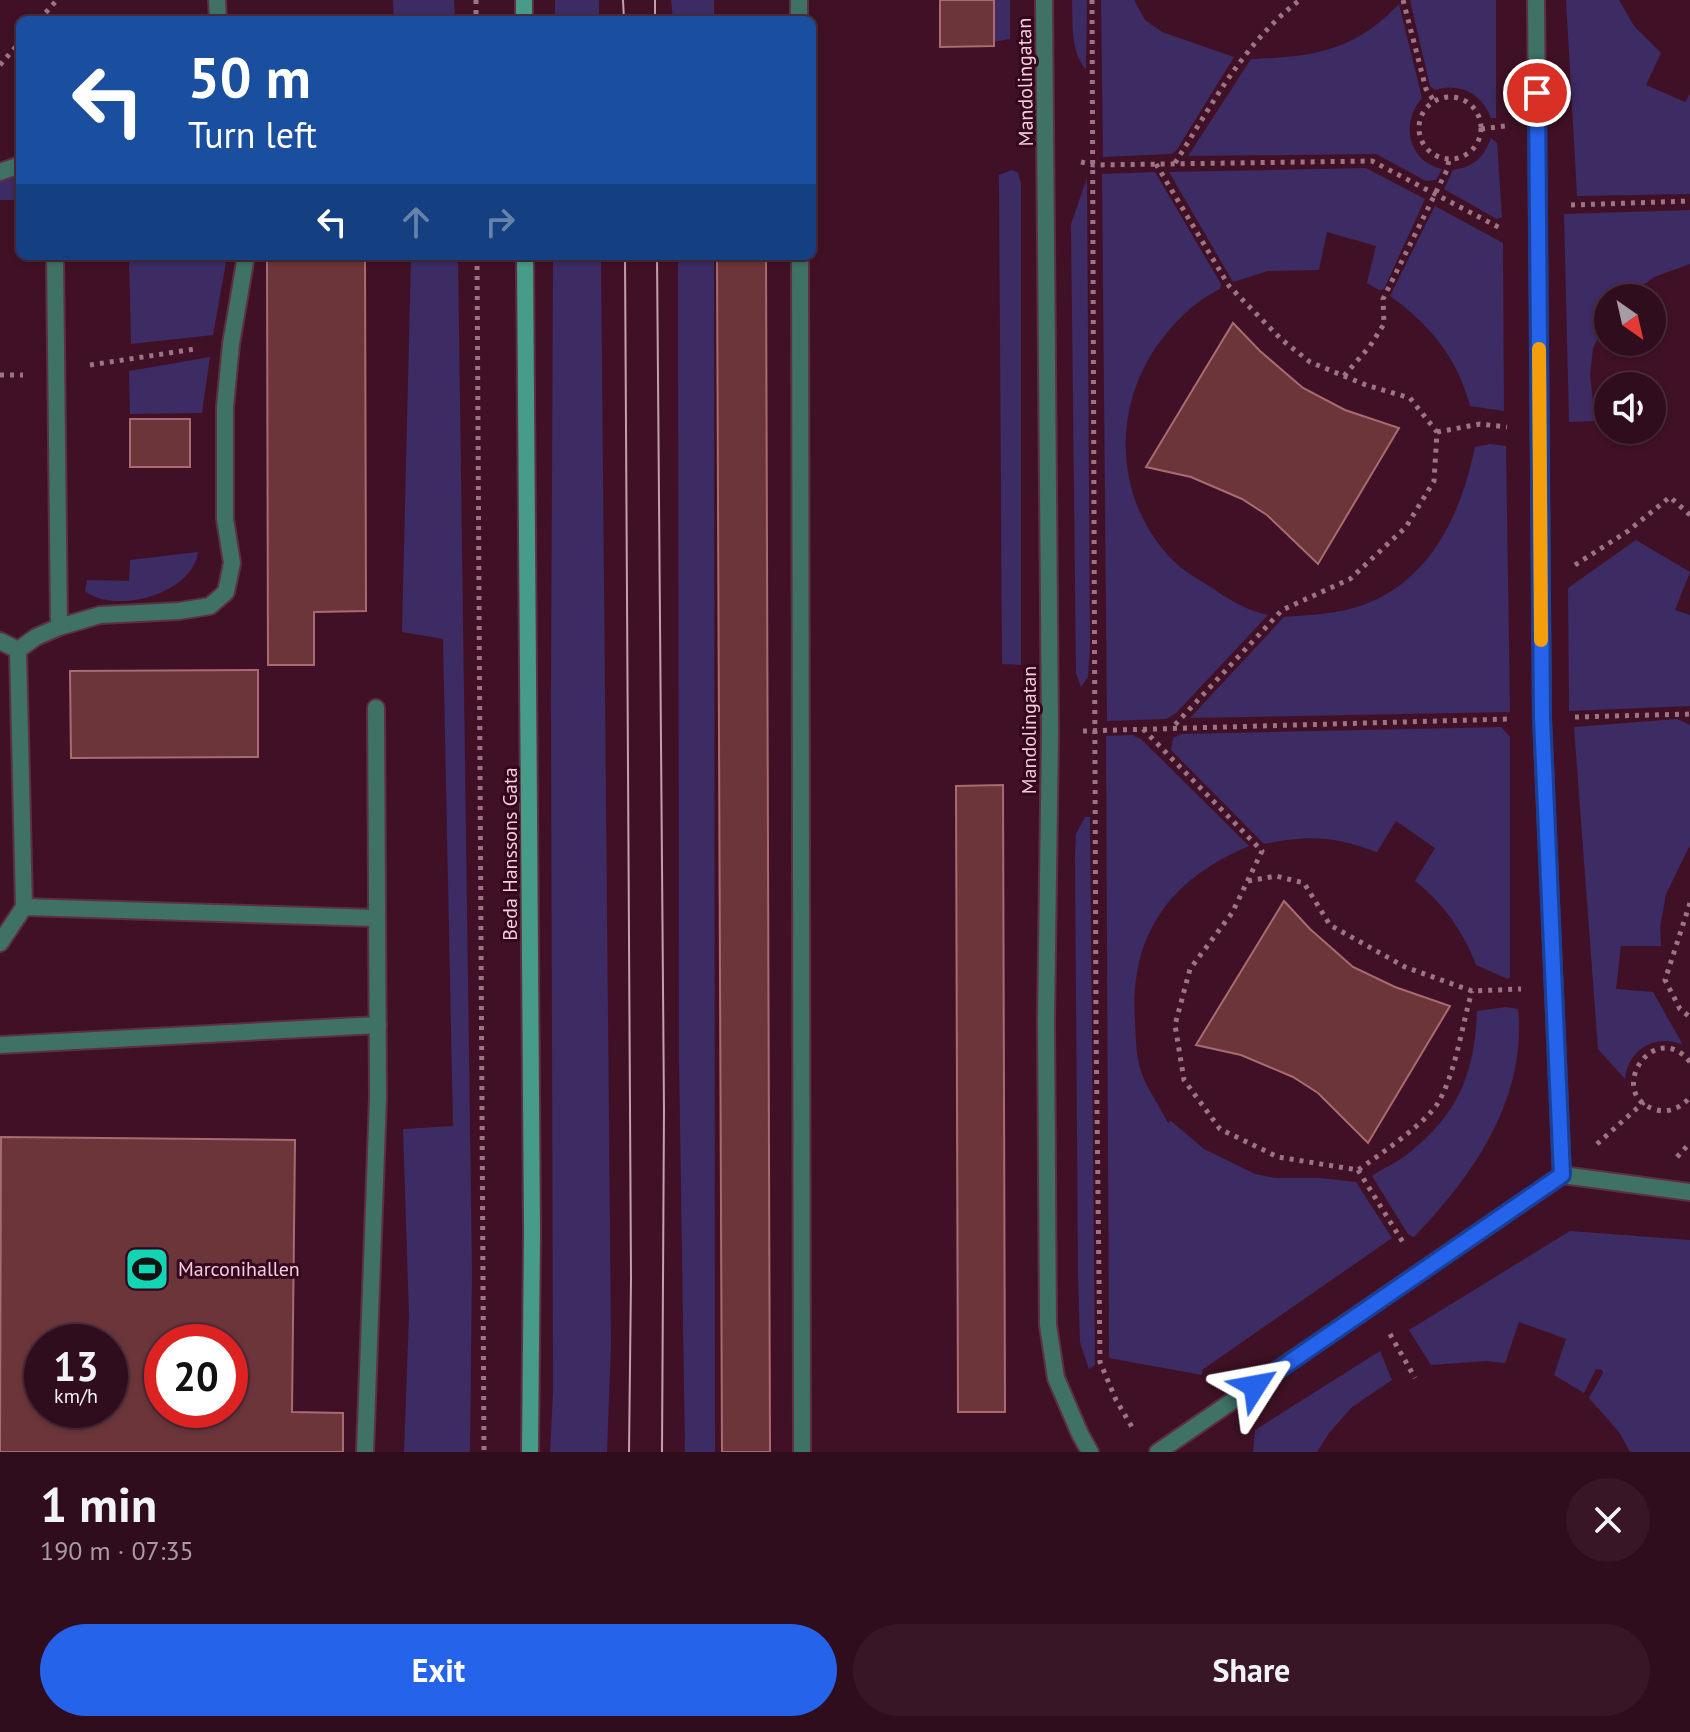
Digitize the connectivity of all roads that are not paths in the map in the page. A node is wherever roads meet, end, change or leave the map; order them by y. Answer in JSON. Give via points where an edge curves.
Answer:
{"nodes":[{"id":1,"x":1044,"y":0,"type":"edge"},
{"id":2,"x":1536,"y":0,"type":"edge"},
{"id":3,"x":55,"y":260,"type":"edge"},
{"id":4,"x":245,"y":260,"type":"edge"},
{"id":5,"x":525,"y":260,"type":"edge"},
{"id":6,"x":800,"y":260,"type":"edge"},
{"id":7,"x":59,"y":627,"type":"junction"},
{"id":8,"x":0,"y":641,"type":"edge"},
{"id":9,"x":18,"y":650,"type":"junction"},
{"id":10,"x":376,"y":708,"type":"dead end"},
{"id":11,"x":24,"y":907,"type":"junction"},
{"id":12,"x":376,"y":918,"type":"junction"},
{"id":13,"x":0,"y":943,"type":"edge"},
{"id":14,"x":378,"y":1025,"type":"junction"},
{"id":15,"x":0,"y":1045,"type":"edge"},
{"id":16,"x":1562,"y":1175,"type":"junction"},
{"id":17,"x":1690,"y":1192,"type":"edge"},
{"id":18,"x":365,"y":1452,"type":"edge"},
{"id":19,"x":530,"y":1452,"type":"edge"},
{"id":20,"x":802,"y":1452,"type":"edge"},
{"id":21,"x":1090,"y":1452,"type":"edge"},
{"id":22,"x":1158,"y":1452,"type":"edge"}],
"edges":[{"from":1,"to":21,"type":"street","name":"Mandolingatan","via":[[1048,1325],[1056,1378]]},
{"from":2,"to":16,"type":"street","via":[[1542,718]]},
{"from":3,"to":7,"type":"street"},
{"from":4,"to":7,"type":"street","via":[[225,407],[225,519],[232,563],[226,592],[210,606],[100,615]]},
{"from":5,"to":19,"type":"street","name":"Beda Hanssons Gata"},
{"from":6,"to":20,"type":"street"},
{"from":7,"to":9,"type":"street"},
{"from":8,"to":9,"type":"street"},
{"from":9,"to":11,"type":"street"},
{"from":10,"to":12,"type":"street"},
{"from":11,"to":12,"type":"street"},
{"from":11,"to":13,"type":"street"},
{"from":12,"to":14,"type":"street"},
{"from":14,"to":15,"type":"street"},
{"from":14,"to":18,"type":"street"},
{"from":16,"to":17,"type":"street"},
{"from":16,"to":22,"type":"street"}]}
